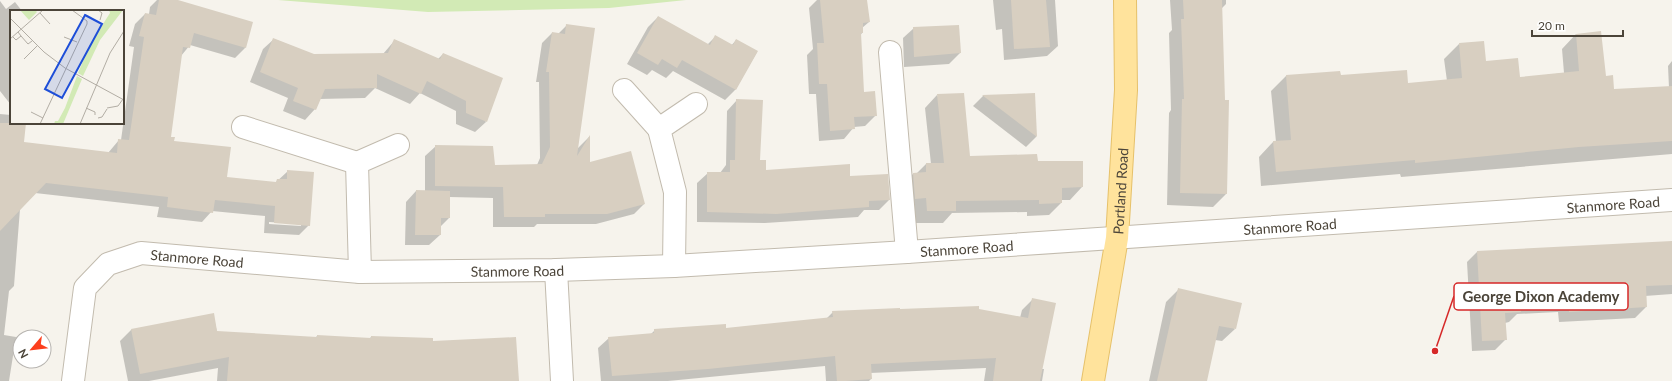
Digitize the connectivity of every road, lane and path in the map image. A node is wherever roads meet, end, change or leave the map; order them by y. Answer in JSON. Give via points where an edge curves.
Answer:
{"nodes":[{"id":1,"x":1125,"y":0,"type":"edge"},
{"id":2,"x":890,"y":52,"type":"dead end"},
{"id":3,"x":624,"y":90,"type":"dead end"},
{"id":4,"x":696,"y":104,"type":"dead end"},
{"id":5,"x":243,"y":127,"type":"dead end"},
{"id":6,"x":659,"y":129,"type":"junction"},
{"id":7,"x":398,"y":145,"type":"dead end"},
{"id":8,"x":357,"y":163,"type":"junction"},
{"id":9,"x":1672,"y":200,"type":"edge"},
{"id":10,"x":1117,"y":238,"type":"junction"},
{"id":11,"x":907,"y":252,"type":"junction"},
{"id":12,"x":674,"y":266,"type":"junction"},
{"id":13,"x":556,"y":270,"type":"junction"},
{"id":14,"x":360,"y":272,"type":"junction"},
{"id":15,"x":73,"y":381,"type":"edge"},
{"id":16,"x":562,"y":381,"type":"edge"},
{"id":17,"x":1094,"y":381,"type":"edge"}],
"edges":[{"from":1,"to":10,"type":"main road","name":"Portland Road","via":[[1126,90]]},
{"from":2,"to":11,"type":"street","name":"Stanmore Road"},
{"from":3,"to":6,"type":"street"},
{"from":4,"to":6,"type":"street"},
{"from":5,"to":8,"type":"street"},
{"from":6,"to":12,"type":"street","via":[[675,192]]},
{"from":7,"to":8,"type":"street"},
{"from":8,"to":14,"type":"street"},
{"from":9,"to":10,"type":"street","name":"Stanmore Road"},
{"from":10,"to":11,"type":"street","name":"Stanmore Road"},
{"from":10,"to":17,"type":"main road","name":"Portland Road"},
{"from":11,"to":12,"type":"street","name":"Stanmore Road"},
{"from":12,"to":13,"type":"street","name":"Stanmore Road"},
{"from":13,"to":14,"type":"street","name":"Stanmore Road"},
{"from":13,"to":16,"type":"street"},
{"from":14,"to":15,"type":"street","name":"Stanmore Road","via":[[141,253],[108,264],[85,288]]}]}
